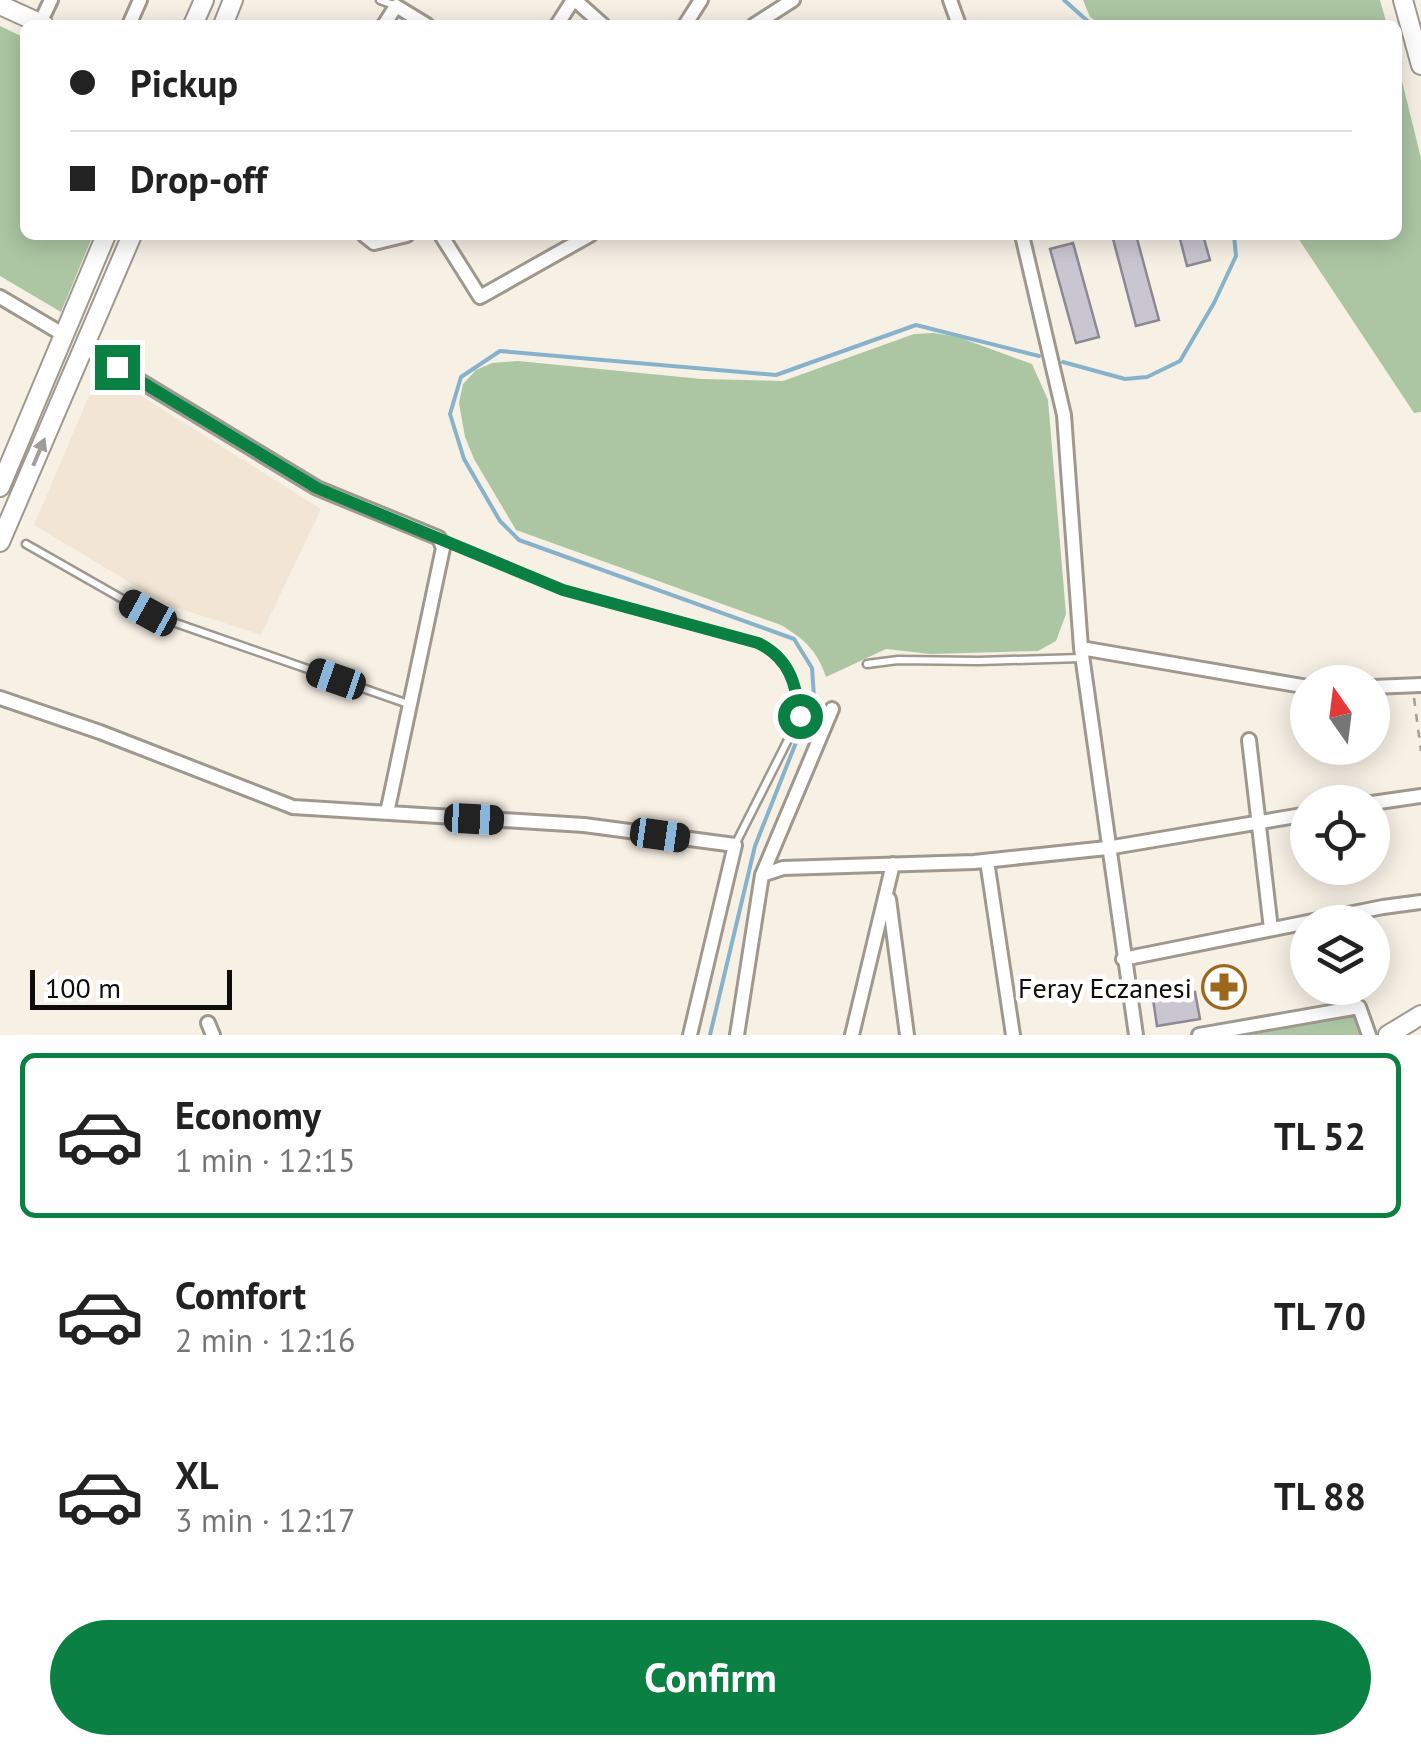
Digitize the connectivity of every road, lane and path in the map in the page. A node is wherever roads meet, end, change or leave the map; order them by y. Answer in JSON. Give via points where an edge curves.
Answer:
{"nodes":[{"id":1,"x":380,"y":0,"type":"edge"},
{"id":2,"x":574,"y":0,"type":"edge"},
{"id":3,"x":792,"y":0,"type":"edge"},
{"id":4,"x":1403,"y":0,"type":"edge"},
{"id":5,"x":0,"y":4,"type":"edge"},
{"id":6,"x":396,"y":6,"type":"junction"},
{"id":7,"x":34,"y":20,"type":"edge"},
{"id":8,"x":387,"y":20,"type":"edge"},
{"id":9,"x":419,"y":20,"type":"edge"},
{"id":10,"x":598,"y":20,"type":"edge"},
{"id":11,"x":762,"y":20,"type":"edge"},
{"id":12,"x":1421,"y":66,"type":"edge"},
{"id":13,"x":104,"y":240,"type":"edge"},
{"id":14,"x":130,"y":240,"type":"edge"},
{"id":15,"x":443,"y":240,"type":"edge"},
{"id":16,"x":581,"y":240,"type":"edge"},
{"id":17,"x":1023,"y":240,"type":"edge"},
{"id":18,"x":0,"y":297,"type":"edge"},
{"id":19,"x":64,"y":336,"type":"junction"},
{"id":20,"x":84,"y":346,"type":"junction"},
{"id":21,"x":0,"y":486,"type":"edge"},
{"id":22,"x":439,"y":538,"type":"junction"},
{"id":23,"x":0,"y":542,"type":"edge"},
{"id":24,"x":26,"y":544,"type":"dead end"},
{"id":25,"x":1082,"y":653,"type":"junction"},
{"id":26,"x":867,"y":664,"type":"dead end"},
{"id":27,"x":1290,"y":684,"type":"edge"},
{"id":28,"x":1416,"y":685,"type":"edge"},
{"id":29,"x":1390,"y":686,"type":"edge"},
{"id":30,"x":0,"y":698,"type":"edge"},
{"id":31,"x":410,"y":705,"type":"junction"},
{"id":32,"x":832,"y":709,"type":"dead end"},
{"id":33,"x":1249,"y":740,"type":"dead end"},
{"id":34,"x":1421,"y":751,"type":"edge"},
{"id":35,"x":1421,"y":796,"type":"edge"},
{"id":36,"x":1390,"y":801,"type":"edge"},
{"id":37,"x":387,"y":814,"type":"junction"},
{"id":38,"x":1290,"y":817,"type":"edge"},
{"id":39,"x":1258,"y":823,"type":"junction"},
{"id":40,"x":734,"y":846,"type":"junction"},
{"id":41,"x":1107,"y":848,"type":"junction"},
{"id":42,"x":987,"y":860,"type":"junction"},
{"id":43,"x":894,"y":864,"type":"junction"},
{"id":44,"x":762,"y":876,"type":"junction"},
{"id":45,"x":888,"y":888,"type":"junction"},
{"id":46,"x":1421,"y":902,"type":"edge"},
{"id":47,"x":1272,"y":930,"type":"junction"},
{"id":48,"x":1122,"y":959,"type":"junction"},
{"id":49,"x":1421,"y":1015,"type":"edge"},
{"id":50,"x":690,"y":1035,"type":"edge"},
{"id":51,"x":737,"y":1035,"type":"edge"},
{"id":52,"x":852,"y":1035,"type":"edge"},
{"id":53,"x":907,"y":1035,"type":"edge"},
{"id":54,"x":1013,"y":1035,"type":"edge"},
{"id":55,"x":1136,"y":1035,"type":"edge"},
{"id":56,"x":1198,"y":1035,"type":"edge"},
{"id":57,"x":1369,"y":1035,"type":"edge"},
{"id":58,"x":1388,"y":1035,"type":"edge"}],
"edges":[{"from":1,"to":6,"type":"lane"},
{"from":2,"to":10,"type":"street"},
{"from":3,"to":11,"type":"street"},
{"from":4,"to":12,"type":"street"},
{"from":5,"to":7,"type":"street"},
{"from":6,"to":8,"type":"street"},
{"from":6,"to":9,"type":"street"},
{"from":13,"to":19,"type":"street"},
{"from":14,"to":20,"type":"street"},
{"from":15,"to":16,"type":"street","via":[[480,297]]},
{"from":17,"to":25,"type":"street","via":[[1064,415]]},
{"from":18,"to":19,"type":"street"},
{"from":19,"to":21,"type":"street"},
{"from":20,"to":22,"type":"street","via":[[317,488]]},
{"from":23,"to":20,"type":"street","one_way":true},
{"from":22,"to":31,"type":"street","via":[[444,548]]},
{"from":22,"to":40,"type":"lane","via":[[563,590],[776,652],[798,693],[800,716]]},
{"from":24,"to":31,"type":"lane","via":[[148,613]]},
{"from":25,"to":26,"type":"lane"},
{"from":25,"to":27,"type":"street"},
{"from":25,"to":41,"type":"street"},
{"from":28,"to":29,"type":"street"},
{"from":28,"to":34,"type":"path"},
{"from":30,"to":37,"type":"street","via":[[292,807]]},
{"from":31,"to":37,"type":"street"},
{"from":32,"to":44,"type":"street"},
{"from":33,"to":39,"type":"street"},
{"from":35,"to":36,"type":"street"},
{"from":37,"to":40,"type":"street","via":[[584,825]]},
{"from":38,"to":39,"type":"street"},
{"from":39,"to":41,"type":"street"},
{"from":39,"to":47,"type":"street"},
{"from":40,"to":50,"type":"street"},
{"from":41,"to":42,"type":"street"},
{"from":41,"to":48,"type":"street"},
{"from":42,"to":43,"type":"street"},
{"from":42,"to":54,"type":"street"},
{"from":43,"to":44,"type":"street","via":[[783,868]]},
{"from":43,"to":45,"type":"street"},
{"from":44,"to":51,"type":"street"},
{"from":45,"to":52,"type":"street"},
{"from":45,"to":53,"type":"street"},
{"from":46,"to":47,"type":"street"},
{"from":47,"to":48,"type":"street"},
{"from":48,"to":55,"type":"street"},
{"from":49,"to":58,"type":"street"},
{"from":56,"to":57,"type":"street","via":[[1360,1007]]}]}
